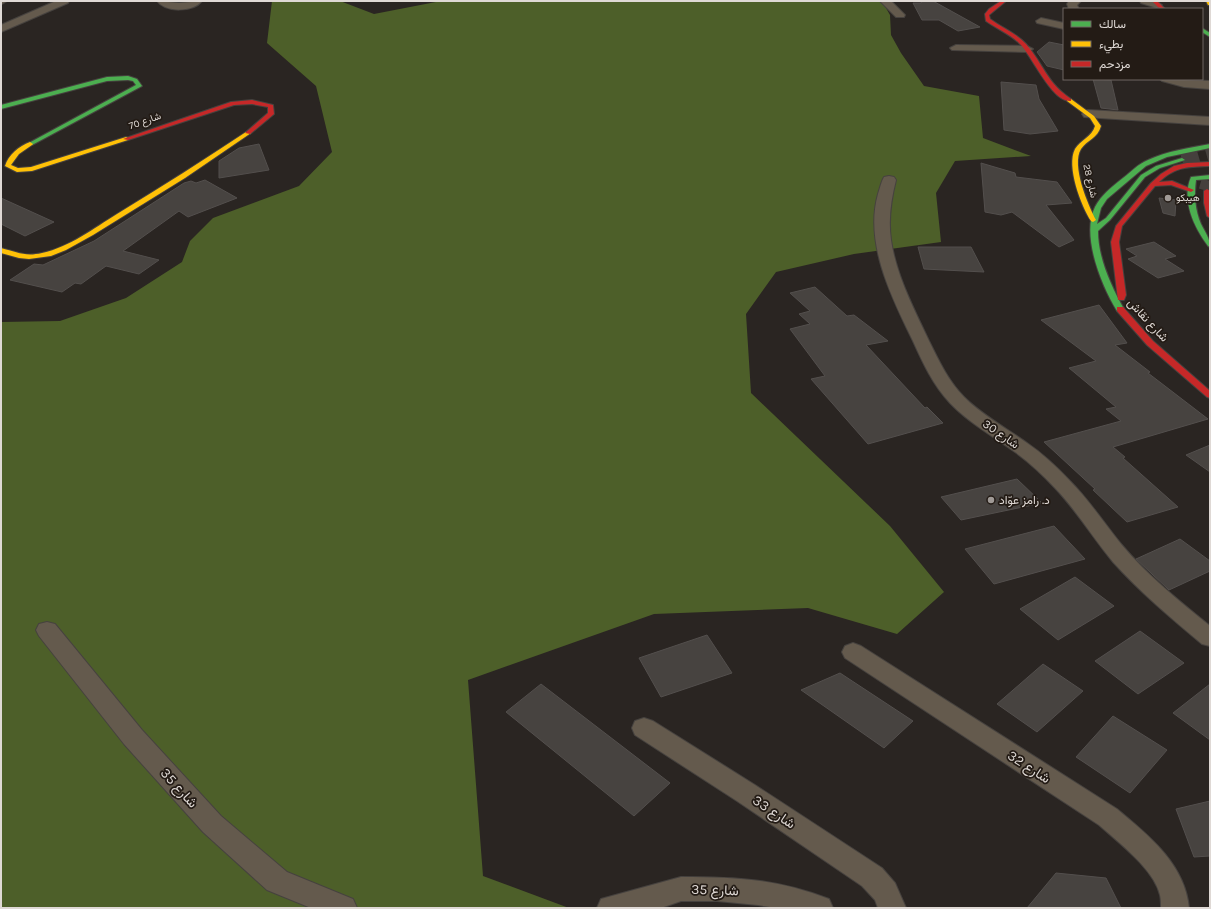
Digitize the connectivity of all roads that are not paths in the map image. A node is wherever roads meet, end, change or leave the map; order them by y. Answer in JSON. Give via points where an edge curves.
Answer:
{"nodes":[{"id":1,"x":64,"y":1,"type":"edge"},
{"id":2,"x":162,"y":1,"type":"edge"},
{"id":3,"x":197,"y":1,"type":"edge"},
{"id":4,"x":885,"y":1,"type":"edge"},
{"id":5,"x":1004,"y":1,"type":"edge"},
{"id":6,"x":1145,"y":1,"type":"edge"},
{"id":7,"x":1208,"y":1,"type":"edge"},
{"id":8,"x":1210,"y":4,"type":"edge"},
{"id":9,"x":1158,"y":5,"type":"edge"},
{"id":10,"x":900,"y":15,"type":"dead end"},
{"id":11,"x":1041,"y":21,"type":"dead end"},
{"id":12,"x":1063,"y":26,"type":"edge"},
{"id":13,"x":1,"y":29,"type":"edge"},
{"id":14,"x":956,"y":48,"type":"dead end"},
{"id":15,"x":1027,"y":49,"type":"junction"},
{"id":16,"x":1170,"y":80,"type":"edge"},
{"id":17,"x":1210,"y":85,"type":"edge"},
{"id":18,"x":1,"y":107,"type":"edge"},
{"id":19,"x":1086,"y":113,"type":"junction"},
{"id":20,"x":1210,"y":121,"type":"edge"},
{"id":21,"x":1210,"y":146,"type":"edge"},
{"id":22,"x":1190,"y":150,"type":"junction"},
{"id":23,"x":1182,"y":160,"type":"tunnel mouth"},
{"id":24,"x":1208,"y":163,"type":"edge"},
{"id":25,"x":1210,"y":177,"type":"edge"},
{"id":26,"x":1194,"y":178,"type":"junction"},
{"id":27,"x":889,"y":180,"type":"dead end"},
{"id":28,"x":1122,"y":182,"type":"junction"},
{"id":29,"x":1153,"y":184,"type":"junction"},
{"id":30,"x":1105,"y":185,"type":"dead end"},
{"id":31,"x":1191,"y":190,"type":"junction"},
{"id":32,"x":1207,"y":191,"type":"dead end"},
{"id":33,"x":1210,"y":216,"type":"edge"},
{"id":34,"x":1093,"y":220,"type":"junction"},
{"id":35,"x":1093,"y":231,"type":"junction"},
{"id":36,"x":1210,"y":244,"type":"edge"},
{"id":37,"x":1,"y":250,"type":"edge"},
{"id":38,"x":1116,"y":302,"type":"junction"},
{"id":39,"x":1210,"y":395,"type":"edge"},
{"id":40,"x":48,"y":630,"type":"dead end"},
{"id":41,"x":1210,"y":638,"type":"edge"},
{"id":42,"x":854,"y":652,"type":"dead end"},
{"id":43,"x":644,"y":728,"type":"dead end"},
{"id":44,"x":343,"y":908,"type":"edge"},
{"id":45,"x":611,"y":908,"type":"edge"},
{"id":46,"x":819,"y":908,"type":"edge"},
{"id":47,"x":892,"y":908,"type":"edge"},
{"id":48,"x":1175,"y":908,"type":"edge"}],
"edges":[{"from":1,"to":13,"type":"street"},
{"from":2,"to":3,"type":"street","via":[[168,5],[178,6],[190,5]]},
{"from":4,"to":10,"type":"street"},
{"from":5,"to":15,"type":"main road","via":[[991,10],[987,15],[988,20],[1019,39]]},
{"from":6,"to":9,"type":"street"},
{"from":7,"to":8,"type":"main road"},
{"from":11,"to":12,"type":"street"},
{"from":14,"to":15,"type":"street"},
{"from":15,"to":19,"type":"main road","via":[[1046,83]]},
{"from":16,"to":17,"type":"street"},
{"from":18,"to":37,"type":"main road","name":"شارع 70","via":[[107,79],[128,78],[138,83],[134,90],[39,138],[14,154],[8,166],[23,170],[47,165],[233,103],[259,102],[271,106],[272,109],[271,114],[259,125],[215,156],[80,239],[50,254],[31,258],[17,257]]},
{"from":19,"to":20,"type":"street"},
{"from":19,"to":34,"type":"main road","name":"شارع 28","via":[[1098,126],[1096,132],[1079,147],[1074,160],[1082,179],[1078,186],[1083,202]]},
{"from":21,"to":22,"type":"main road"},
{"from":22,"to":24,"type":"main road","via":[[1205,158]]},
{"from":22,"to":28,"type":"main road","via":[[1151,161]]},
{"from":23,"to":35,"type":"main road","via":[[1158,167],[1143,176],[1108,219]]},
{"from":24,"to":26,"type":"main road","via":[[1199,169]]},
{"from":24,"to":29,"type":"main road","via":[[1174,168]]},
{"from":25,"to":26,"type":"main road"},
{"from":26,"to":31,"type":"main road"},
{"from":27,"to":41,"type":"street","name":"شارع 30","via":[[882,206],[887,260],[936,374],[950,393],[989,427],[1045,467],[1084,507],[1121,557],[1152,588]]},
{"from":28,"to":30,"type":"main road"},
{"from":28,"to":34,"type":"main road","via":[[1102,199]]},
{"from":29,"to":31,"type":"main road","via":[[1172,183]]},
{"from":29,"to":38,"type":"main road","via":[[1119,226],[1115,242],[1122,295]]},
{"from":31,"to":36,"type":"main road","via":[[1194,217]]},
{"from":32,"to":33,"type":"main road"},
{"from":34,"to":35,"type":"main road","name":"شارع نقاش"},
{"from":35,"to":38,"type":"main road","name":"شارع نقاش","via":[[1103,272]]},
{"from":38,"to":39,"type":"main road","name":"شارع نقاش","via":[[1145,338]]},
{"from":40,"to":44,"type":"street","name":"شارع 35","via":[[133,737],[212,824],[277,881]]},
{"from":42,"to":48,"type":"street","name":"شارع 32","via":[[1108,816],[1145,849],[1162,871],[1174,894]]},
{"from":43,"to":47,"type":"street","name":"شارع 33","via":[[872,877],[885,892]]},
{"from":45,"to":46,"type":"street","name":"شارع 35","via":[[680,889],[717,889],[785,897]]}]}
